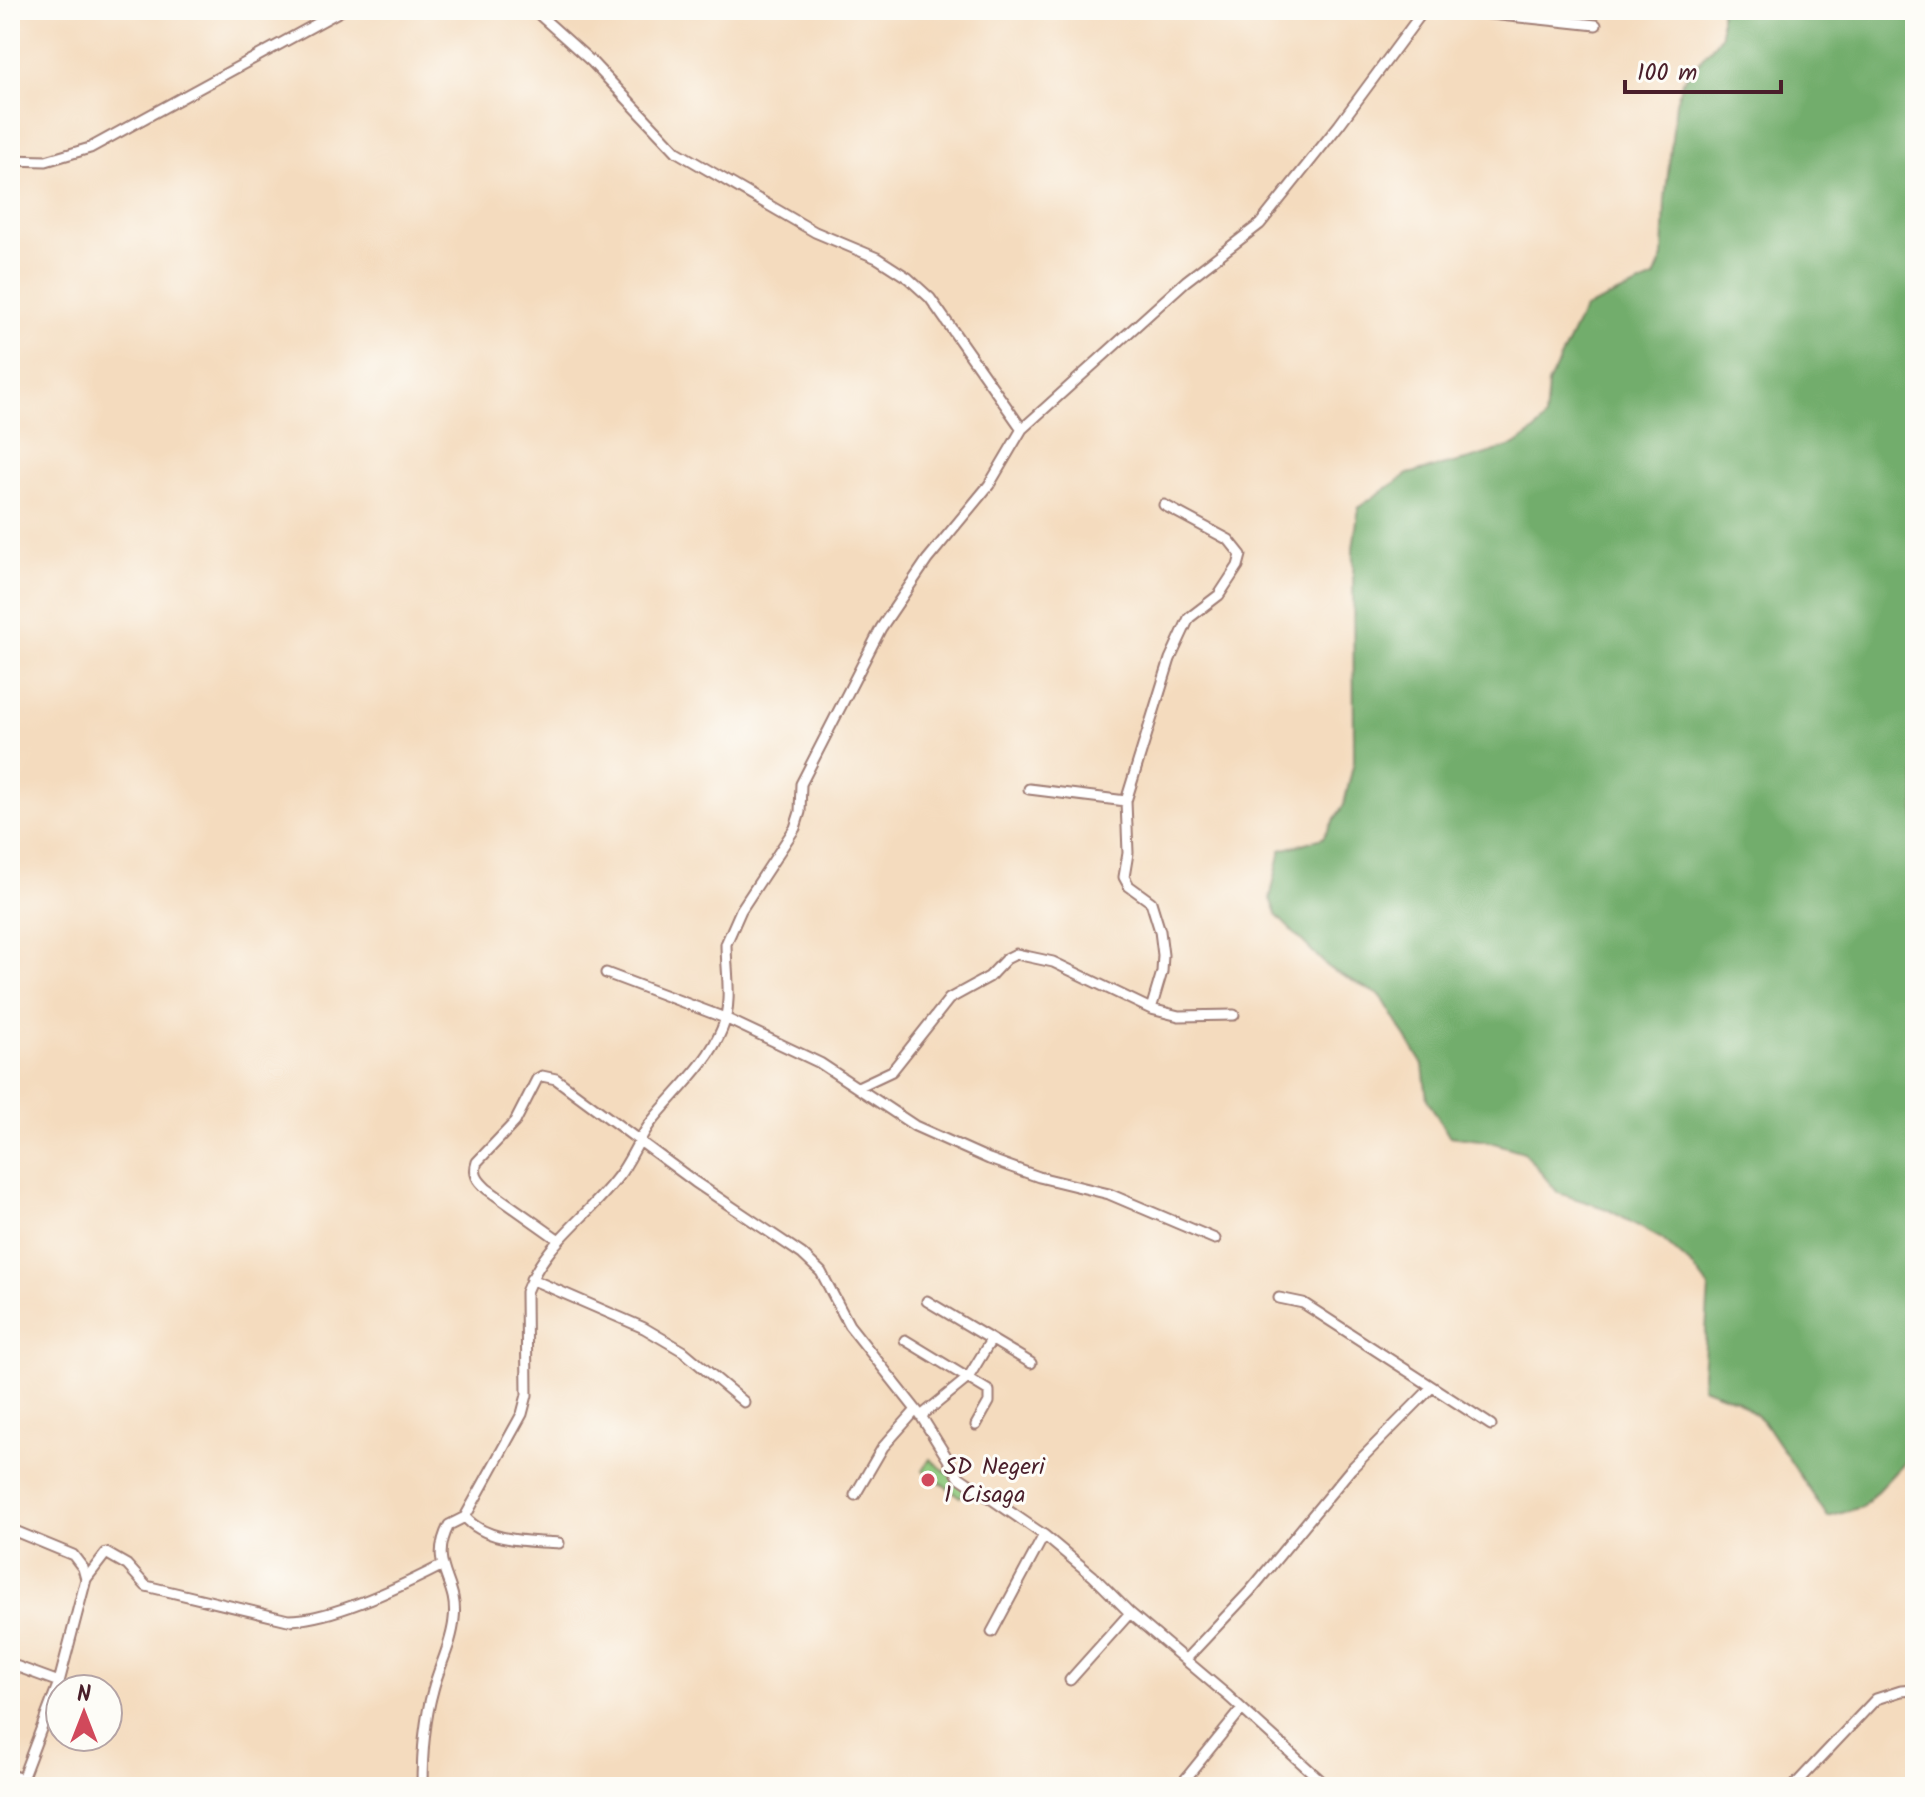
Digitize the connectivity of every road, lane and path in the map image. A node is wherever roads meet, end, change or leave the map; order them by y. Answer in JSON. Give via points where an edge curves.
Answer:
{"nodes":[{"id":1,"x":342,"y":10,"type":"edge"},
{"id":2,"x":534,"y":10,"type":"edge"},
{"id":3,"x":1424,"y":10,"type":"edge"},
{"id":4,"x":1453,"y":10,"type":"edge"},
{"id":5,"x":1596,"y":25,"type":"dead end"},
{"id":6,"x":10,"y":160,"type":"edge"},
{"id":7,"x":1022,"y":429,"type":"junction"},
{"id":8,"x":1164,"y":505,"type":"dead end"},
{"id":9,"x":1029,"y":789,"type":"dead end"},
{"id":10,"x":1126,"y":801,"type":"junction"},
{"id":11,"x":606,"y":973,"type":"dead end"},
{"id":12,"x":1151,"y":1009,"type":"junction"},
{"id":13,"x":1234,"y":1015,"type":"dead end"},
{"id":14,"x":725,"y":1018,"type":"junction"},
{"id":15,"x":858,"y":1087,"type":"junction"},
{"id":16,"x":639,"y":1141,"type":"junction"},
{"id":17,"x":1215,"y":1239,"type":"dead end"},
{"id":18,"x":559,"y":1240,"type":"junction"},
{"id":19,"x":531,"y":1279,"type":"junction"},
{"id":20,"x":1279,"y":1298,"type":"dead end"},
{"id":21,"x":927,"y":1301,"type":"dead end"},
{"id":22,"x":905,"y":1340,"type":"dead end"},
{"id":23,"x":991,"y":1340,"type":"junction"},
{"id":24,"x":1031,"y":1363,"type":"dead end"},
{"id":25,"x":968,"y":1378,"type":"junction"},
{"id":26,"x":1431,"y":1388,"type":"junction"},
{"id":27,"x":744,"y":1402,"type":"dead end"},
{"id":28,"x":918,"y":1413,"type":"junction"},
{"id":29,"x":976,"y":1425,"type":"dead end"},
{"id":30,"x":1491,"y":1425,"type":"dead end"},
{"id":31,"x":855,"y":1495,"type":"dead end"},
{"id":32,"x":465,"y":1517,"type":"junction"},
{"id":33,"x":10,"y":1529,"type":"edge"},
{"id":34,"x":1044,"y":1535,"type":"junction"},
{"id":35,"x":559,"y":1543,"type":"dead end"},
{"id":36,"x":441,"y":1566,"type":"junction"},
{"id":37,"x":86,"y":1579,"type":"junction"},
{"id":38,"x":1130,"y":1613,"type":"junction"},
{"id":39,"x":992,"y":1632,"type":"dead end"},
{"id":40,"x":1186,"y":1659,"type":"junction"},
{"id":41,"x":10,"y":1664,"type":"edge"},
{"id":42,"x":61,"y":1673,"type":"edge"},
{"id":43,"x":44,"y":1676,"type":"edge"},
{"id":44,"x":1070,"y":1680,"type":"dead end"},
{"id":45,"x":1915,"y":1690,"type":"edge"},
{"id":46,"x":1242,"y":1709,"type":"junction"},
{"id":47,"x":44,"y":1722,"type":"edge"},
{"id":48,"x":10,"y":1775,"type":"edge"},
{"id":49,"x":21,"y":1783,"type":"edge"},
{"id":50,"x":422,"y":1787,"type":"edge"},
{"id":51,"x":1179,"y":1787,"type":"edge"},
{"id":52,"x":1328,"y":1787,"type":"edge"},
{"id":53,"x":1793,"y":1787,"type":"edge"}],
"edges":[{"from":1,"to":6,"type":"street","via":[[90,148],[46,161]]},
{"from":2,"to":7,"type":"street","via":[[677,152],[815,232],[877,258],[908,278],[930,298]]},
{"from":3,"to":7,"type":"street","via":[[1260,224],[1186,281]]},
{"from":4,"to":5,"type":"street"},
{"from":7,"to":14,"type":"street","via":[[989,485],[927,560],[881,628],[801,784],[795,828],[728,934]]},
{"from":8,"to":10,"type":"street","via":[[1229,540],[1241,555],[1219,595],[1189,618],[1170,659]]},
{"from":9,"to":10,"type":"street"},
{"from":10,"to":12,"type":"street","via":[[1124,877],[1151,902],[1163,955]]},
{"from":11,"to":14,"type":"street"},
{"from":12,"to":13,"type":"street","via":[[1179,1016]]},
{"from":12,"to":15,"type":"street","via":[[1053,962],[1016,954],[989,977],[949,999],[892,1071]]},
{"from":14,"to":15,"type":"street"},
{"from":14,"to":16,"type":"street","via":[[708,1052]]},
{"from":15,"to":17,"type":"street","via":[[915,1126],[989,1159],[1109,1194]]},
{"from":16,"to":18,"type":"street","via":[[617,1178]]},
{"from":16,"to":18,"type":"street","via":[[556,1079],[537,1079],[521,1114],[475,1169],[487,1189]]},
{"from":16,"to":28,"type":"street","via":[[821,1272],[849,1325]]},
{"from":18,"to":19,"type":"street"},
{"from":19,"to":27,"type":"street","via":[[644,1328],[683,1351]]},
{"from":19,"to":32,"type":"street","via":[[526,1292],[525,1405]]},
{"from":20,"to":26,"type":"street","via":[[1303,1303]]},
{"from":21,"to":23,"type":"street"},
{"from":22,"to":25,"type":"street"},
{"from":23,"to":24,"type":"street"},
{"from":23,"to":25,"type":"street"},
{"from":25,"to":28,"type":"street"},
{"from":25,"to":29,"type":"street","via":[[989,1394]]},
{"from":26,"to":30,"type":"street"},
{"from":26,"to":40,"type":"street","via":[[1351,1469]]},
{"from":28,"to":31,"type":"street","via":[[883,1447]]},
{"from":28,"to":34,"type":"street","via":[[964,1482]]},
{"from":32,"to":35,"type":"street","via":[[482,1531],[505,1538]]},
{"from":32,"to":36,"type":"street","via":[[449,1525],[444,1535]]},
{"from":33,"to":37,"type":"street","via":[[73,1555]]},
{"from":34,"to":38,"type":"street"},
{"from":34,"to":39,"type":"street"},
{"from":36,"to":37,"type":"street","via":[[301,1620],[146,1586],[127,1565],[106,1553]]},
{"from":36,"to":50,"type":"street","via":[[452,1592],[454,1620],[427,1713]]},
{"from":37,"to":42,"type":"street"},
{"from":38,"to":40,"type":"street"},
{"from":38,"to":44,"type":"street"},
{"from":40,"to":46,"type":"street"},
{"from":41,"to":43,"type":"street"},
{"from":45,"to":53,"type":"street","via":[[1876,1699]]},
{"from":46,"to":51,"type":"street"},
{"from":46,"to":52,"type":"street"},
{"from":47,"to":49,"type":"street"},
{"from":48,"to":49,"type":"street"}]}
